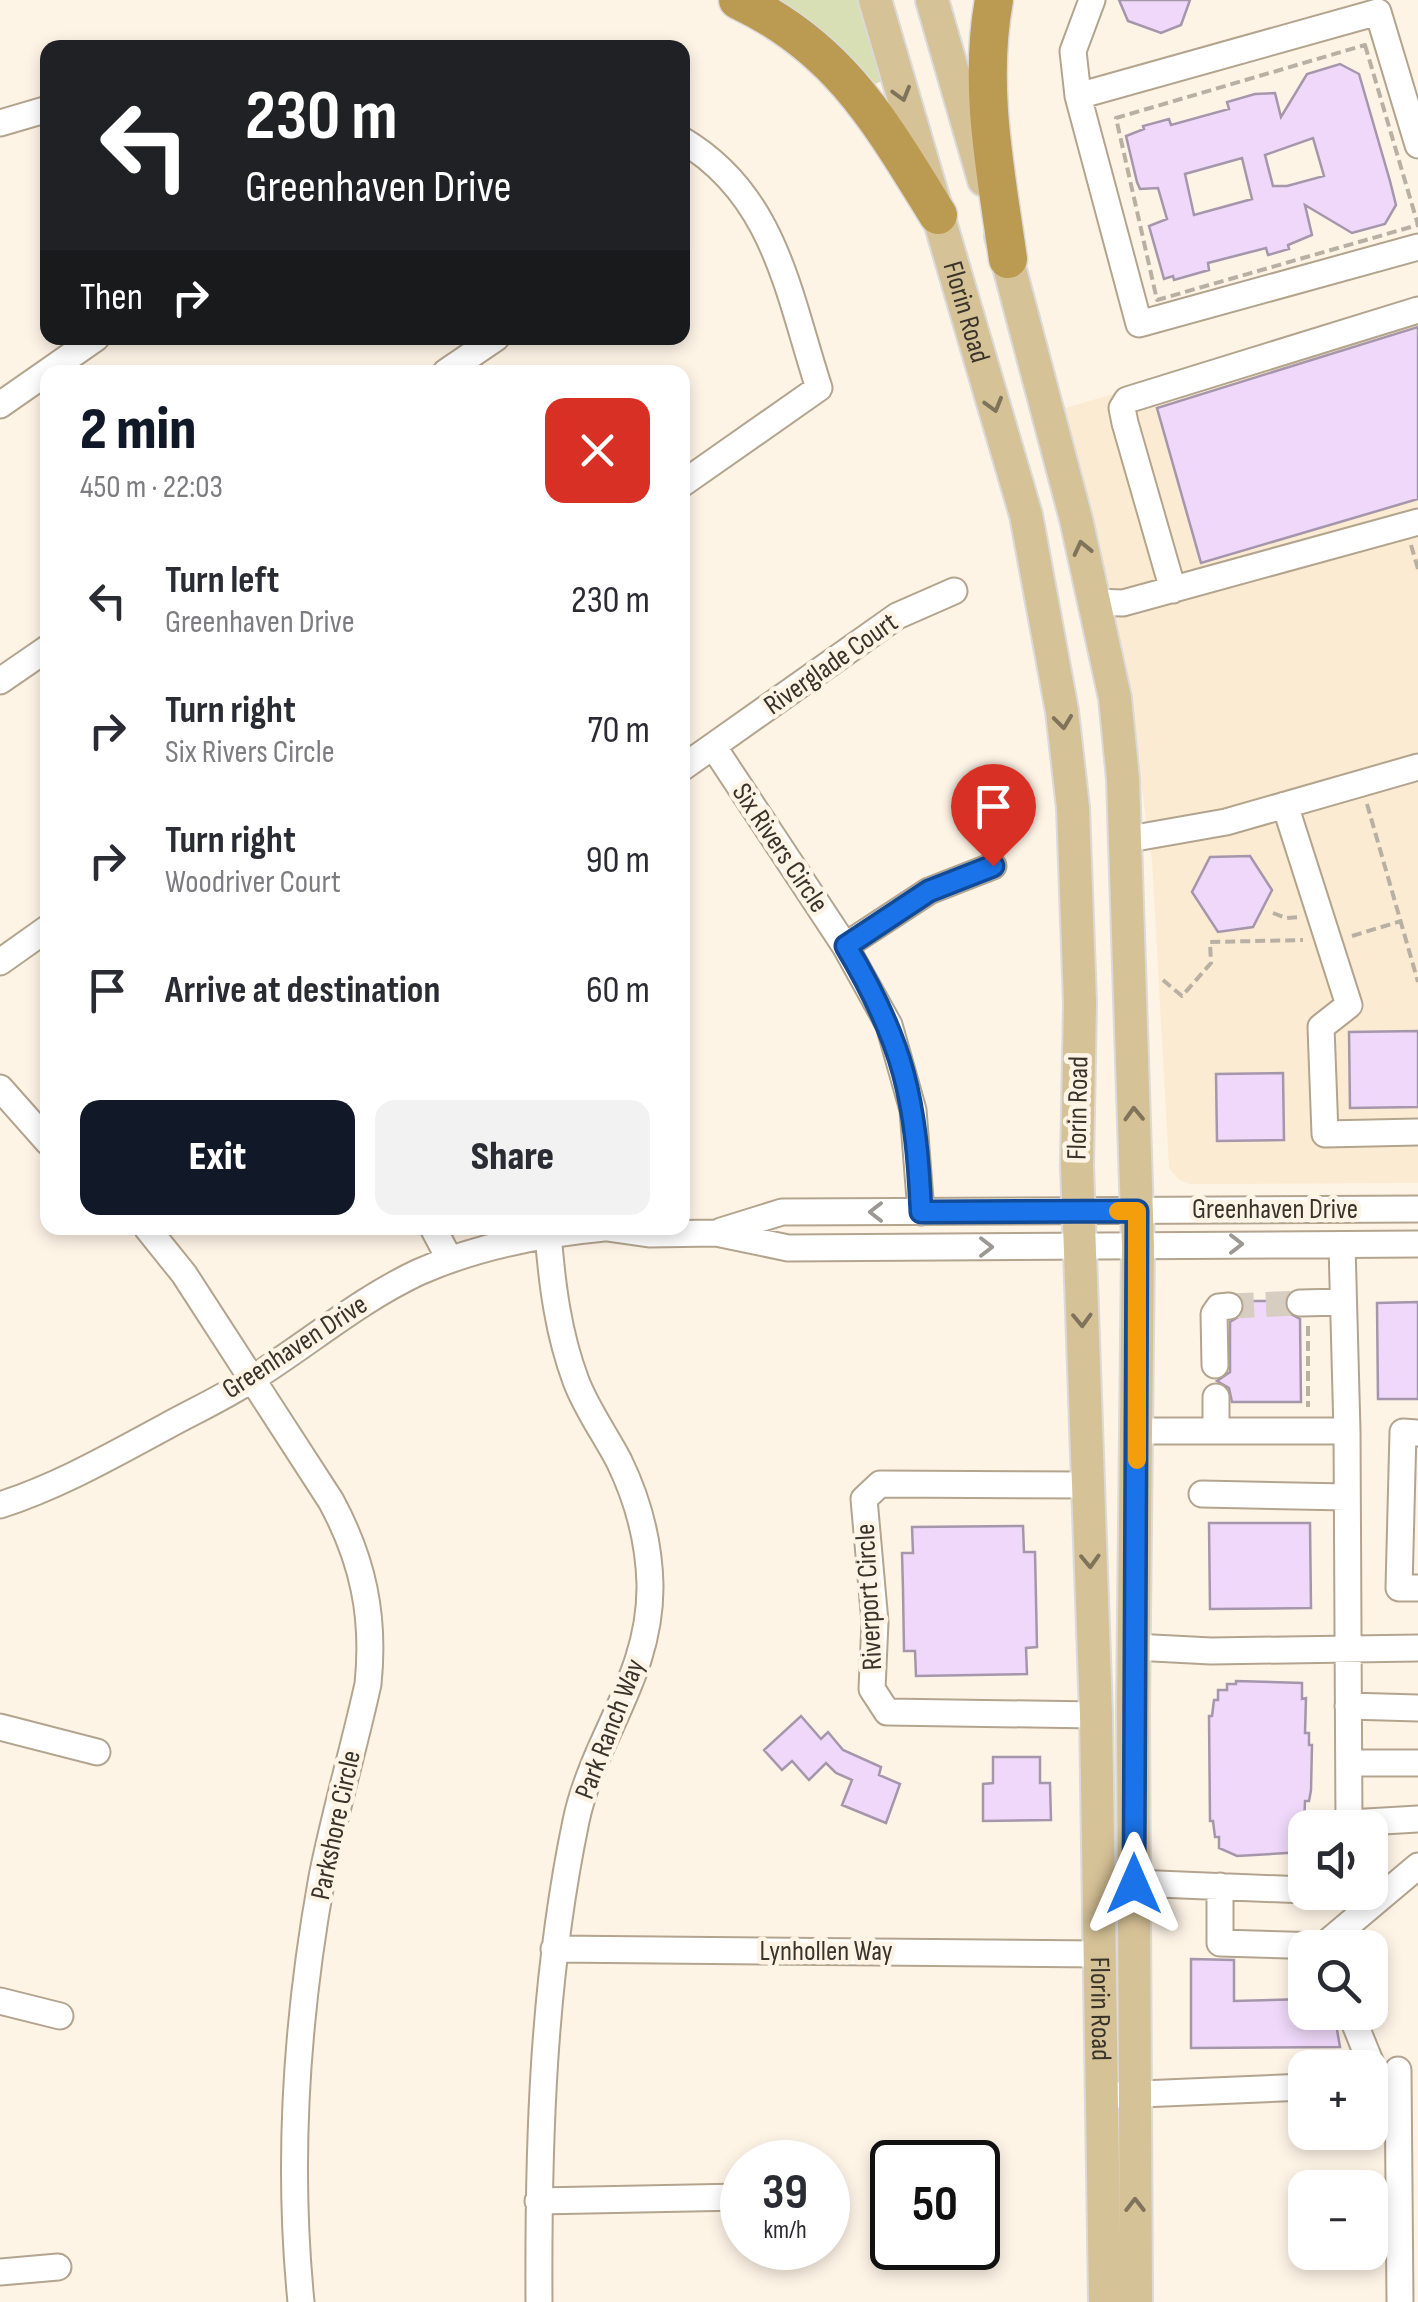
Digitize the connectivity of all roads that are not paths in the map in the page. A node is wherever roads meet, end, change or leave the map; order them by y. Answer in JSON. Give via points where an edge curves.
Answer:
{"nodes":[{"id":1,"x":738,"y":0,"type":"edge"},
{"id":2,"x":874,"y":0,"type":"edge"},
{"id":3,"x":932,"y":0,"type":"edge"},
{"id":4,"x":994,"y":0,"type":"edge"},
{"id":5,"x":1092,"y":0,"type":"edge"},
{"id":6,"x":1078,"y":96,"type":"junction"},
{"id":7,"x":40,"y":111,"type":"edge"},
{"id":8,"x":0,"y":123,"type":"edge"},
{"id":9,"x":1418,"y":145,"type":"edge"},
{"id":10,"x":690,"y":146,"type":"edge"},
{"id":11,"x":938,"y":215,"type":"junction"},
{"id":12,"x":1418,"y":247,"type":"edge"},
{"id":13,"x":1008,"y":260,"type":"junction"},
{"id":14,"x":1418,"y":310,"type":"edge"},
{"id":15,"x":86,"y":345,"type":"edge"},
{"id":16,"x":486,"y":345,"type":"edge"},
{"id":17,"x":57,"y":365,"type":"edge"},
{"id":18,"x":456,"y":365,"type":"edge"},
{"id":19,"x":40,"y":377,"type":"edge"},
{"id":20,"x":0,"y":405,"type":"edge"},
{"id":21,"x":690,"y":478,"type":"edge"},
{"id":22,"x":1418,"y":522,"type":"edge"},
{"id":23,"x":1172,"y":590,"type":"junction"},
{"id":24,"x":954,"y":592,"type":"dead end"},
{"id":25,"x":1094,"y":602,"type":"junction"},
{"id":26,"x":40,"y":654,"type":"edge"},
{"id":27,"x":0,"y":682,"type":"edge"},
{"id":28,"x":713,"y":746,"type":"junction"},
{"id":29,"x":690,"y":762,"type":"edge"},
{"id":30,"x":1418,"y":767,"type":"edge"},
{"id":31,"x":1284,"y":805,"type":"junction"},
{"id":32,"x":1124,"y":840,"type":"junction"},
{"id":33,"x":993,"y":866,"type":"dead end"},
{"id":34,"x":40,"y":934,"type":"edge"},
{"id":35,"x":846,"y":946,"type":"junction"},
{"id":36,"x":0,"y":962,"type":"edge"},
{"id":37,"x":0,"y":1088,"type":"edge"},
{"id":38,"x":1418,"y":1132,"type":"edge"},
{"id":39,"x":40,"y":1133,"type":"edge"},
{"id":40,"x":1418,"y":1208,"type":"edge"},
{"id":41,"x":1079,"y":1211,"type":"junction"},
{"id":42,"x":1137,"y":1211,"type":"junction"},
{"id":43,"x":921,"y":1212,"type":"junction"},
{"id":44,"x":690,"y":1232,"type":"edge"},
{"id":45,"x":716,"y":1232,"type":"junction"},
{"id":46,"x":153,"y":1235,"type":"edge"},
{"id":47,"x":436,"y":1235,"type":"edge"},
{"id":48,"x":541,"y":1235,"type":"edge"},
{"id":49,"x":548,"y":1235,"type":"edge"},
{"id":50,"x":1342,"y":1244,"type":"junction"},
{"id":51,"x":1418,"y":1244,"type":"edge"},
{"id":52,"x":1080,"y":1246,"type":"junction"},
{"id":53,"x":1138,"y":1246,"type":"junction"},
{"id":54,"x":450,"y":1260,"type":"junction"},
{"id":55,"x":1344,"y":1302,"type":"junction"},
{"id":56,"x":1304,"y":1303,"type":"tunnel mouth"},
{"id":57,"x":1229,"y":1306,"type":"dead end"},
{"id":58,"x":1215,"y":1365,"type":"dead end"},
{"id":59,"x":250,"y":1381,"type":"junction"},
{"id":60,"x":1216,"y":1397,"type":"dead end"},
{"id":61,"x":1216,"y":1431,"type":"junction"},
{"id":62,"x":1347,"y":1431,"type":"junction"},
{"id":63,"x":1138,"y":1432,"type":"junction"},
{"id":64,"x":1418,"y":1433,"type":"edge"},
{"id":65,"x":1088,"y":1485,"type":"junction"},
{"id":66,"x":1202,"y":1494,"type":"dead end"},
{"id":67,"x":1347,"y":1497,"type":"junction"},
{"id":68,"x":0,"y":1505,"type":"edge"},
{"id":69,"x":1418,"y":1588,"type":"edge"},
{"id":70,"x":1134,"y":1647,"type":"junction"},
{"id":71,"x":1418,"y":1648,"type":"edge"},
{"id":72,"x":1348,"y":1650,"type":"junction"},
{"id":73,"x":1348,"y":1706,"type":"junction"},
{"id":74,"x":1418,"y":1708,"type":"edge"},
{"id":75,"x":1096,"y":1715,"type":"junction"},
{"id":76,"x":0,"y":1727,"type":"edge"},
{"id":77,"x":96,"y":1752,"type":"dead end"},
{"id":78,"x":1349,"y":1763,"type":"junction"},
{"id":79,"x":1418,"y":1763,"type":"edge"},
{"id":80,"x":1349,"y":1810,"type":"edge"},
{"id":81,"x":1418,"y":1820,"type":"edge"},
{"id":82,"x":1388,"y":1822,"type":"edge"},
{"id":83,"x":1418,"y":1866,"type":"edge"},
{"id":84,"x":1134,"y":1884,"type":"junction"},
{"id":85,"x":1220,"y":1886,"type":"junction"},
{"id":86,"x":1288,"y":1889,"type":"edge"},
{"id":87,"x":1388,"y":1891,"type":"edge"},
{"id":88,"x":1366,"y":1910,"type":"edge"},
{"id":89,"x":1343,"y":1930,"type":"edge"},
{"id":90,"x":1288,"y":1946,"type":"edge"},
{"id":91,"x":554,"y":1949,"type":"junction"},
{"id":92,"x":1098,"y":1954,"type":"junction"},
{"id":93,"x":0,"y":2001,"type":"edge"},
{"id":94,"x":60,"y":2016,"type":"dead end"},
{"id":95,"x":1362,"y":2030,"type":"edge"},
{"id":96,"x":1390,"y":2072,"type":"edge"},
{"id":97,"x":1288,"y":2087,"type":"edge"},
{"id":98,"x":1118,"y":2095,"type":"junction"},
{"id":99,"x":720,"y":2198,"type":"edge"},
{"id":100,"x":538,"y":2202,"type":"junction"},
{"id":101,"x":58,"y":2267,"type":"dead end"},
{"id":102,"x":0,"y":2272,"type":"edge"},
{"id":103,"x":301,"y":2302,"type":"edge"},
{"id":104,"x":539,"y":2302,"type":"edge"},
{"id":105,"x":1104,"y":2302,"type":"edge"},
{"id":106,"x":1136,"y":2302,"type":"edge"},
{"id":107,"x":1400,"y":2302,"type":"edge"}],
"edges":[{"from":1,"to":11,"type":"highway","via":[[819,51],[864,98]]},
{"from":2,"to":11,"type":"main road","name":"Florin Road","one_way":true},
{"from":3,"to":13,"type":"main road","name":"Florin Road"},
{"from":4,"to":13,"type":"highway","via":[[986,75]]},
{"from":5,"to":6,"type":"street","via":[[1073,51]]},
{"from":6,"to":9,"type":"street","via":[[1378,12]]},
{"from":6,"to":12,"type":"street","via":[[1139,324]]},
{"from":7,"to":8,"type":"street"},
{"from":10,"to":21,"type":"street","via":[[725,170],[761,217],[818,388]]},
{"from":11,"to":41,"type":"main road","name":"Florin Road","one_way":true,"via":[[1026,514],[1062,711],[1078,904]]},
{"from":25,"to":13,"type":"main road","name":"Florin Road","one_way":true},
{"from":14,"to":23,"type":"street","via":[[1126,400],[1125,423]]},
{"from":15,"to":17,"type":"street"},
{"from":16,"to":18,"type":"street"},
{"from":19,"to":20,"type":"street"},
{"from":22,"to":23,"type":"street"},
{"from":23,"to":25,"type":"street","via":[[1123,604]]},
{"from":24,"to":28,"type":"street","name":"Riverglade Court","via":[[898,616]]},
{"from":25,"to":32,"type":"main road","name":"Florin Road","via":[[1115,698]]},
{"from":26,"to":27,"type":"street"},
{"from":28,"to":29,"type":"street"},
{"from":28,"to":35,"type":"street","name":"Six Rivers Circle"},
{"from":30,"to":31,"type":"street"},
{"from":31,"to":32,"type":"street"},
{"from":31,"to":38,"type":"street","via":[[1349,1005],[1321,1028],[1325,1134]]},
{"from":42,"to":32,"type":"main road","name":"Florin Road","one_way":true},
{"from":33,"to":35,"type":"street","via":[[929,891]]},
{"from":34,"to":36,"type":"street"},
{"from":35,"to":43,"type":"street","name":"Six Rivers Circle","via":[[890,1025],[905,1070]]},
{"from":37,"to":39,"type":"street"},
{"from":40,"to":42,"type":"street","name":"Greenhaven Drive"},
{"from":41,"to":42,"type":"street","name":"Greenhaven Drive"},
{"from":41,"to":43,"type":"street","name":"Greenhaven Drive"},
{"from":41,"to":52,"type":"main road","name":"Florin Road"},
{"from":42,"to":53,"type":"main road","name":"Florin Road"},
{"from":43,"to":45,"type":"street","name":"Greenhaven Drive","one_way":true,"via":[[782,1212]]},
{"from":44,"to":45,"type":"street","name":"Greenhaven Drive"},
{"from":45,"to":52,"type":"street","name":"Greenhaven Drive","one_way":true,"via":[[788,1248]]},
{"from":46,"to":59,"type":"street","name":"Parkshore Circle"},
{"from":47,"to":54,"type":"street"},
{"from":48,"to":54,"type":"street","name":"Greenhaven Drive"},
{"from":49,"to":91,"type":"street","name":"Park Ranch Way","via":[[568,1357],[634,1496],[650,1588],[638,1666],[577,1816]]},
{"from":50,"to":51,"type":"street","name":"Greenhaven Drive"},
{"from":53,"to":50,"type":"street","name":"Greenhaven Drive","one_way":true},
{"from":50,"to":55,"type":"street"},
{"from":52,"to":53,"type":"street","name":"Greenhaven Drive"},
{"from":52,"to":65,"type":"main road","name":"Florin Road","one_way":true},
{"from":53,"to":63,"type":"main road","name":"Florin Road"},
{"from":54,"to":59,"type":"street","name":"Greenhaven Drive","via":[[378,1292]]},
{"from":55,"to":56,"type":"street"},
{"from":55,"to":62,"type":"street"},
{"from":57,"to":58,"type":"street","via":[[1214,1314]]},
{"from":59,"to":68,"type":"street","name":"Greenhaven Drive","via":[[111,1458]]},
{"from":59,"to":103,"type":"street","name":"Parkshore Circle","via":[[346,1529],[371,1620],[368,1684],[322,1878],[300,2044]]},
{"from":60,"to":61,"type":"street"},
{"from":61,"to":62,"type":"street"},
{"from":61,"to":63,"type":"street"},
{"from":62,"to":67,"type":"street"},
{"from":63,"to":70,"type":"main road","name":"Florin Road"},
{"from":64,"to":69,"type":"street","via":[[1404,1432],[1399,1588]]},
{"from":65,"to":75,"type":"main road","name":"Florin Road","one_way":true},
{"from":65,"to":75,"type":"street","name":"Riverport Circle","via":[[880,1484],[864,1499],[875,1622],[872,1689],[887,1712]]},
{"from":66,"to":67,"type":"street"},
{"from":67,"to":72,"type":"street"},
{"from":70,"to":72,"type":"street"},
{"from":70,"to":84,"type":"main road","name":"Florin Road"},
{"from":71,"to":72,"type":"street"},
{"from":72,"to":73,"type":"street"},
{"from":73,"to":74,"type":"street"},
{"from":73,"to":78,"type":"street"},
{"from":75,"to":92,"type":"main road","name":"Florin Road"},
{"from":76,"to":77,"type":"street"},
{"from":78,"to":79,"type":"street"},
{"from":78,"to":80,"type":"street"},
{"from":81,"to":82,"type":"street"},
{"from":83,"to":87,"type":"street"},
{"from":84,"to":85,"type":"street"},
{"from":84,"to":98,"type":"main road","name":"Florin Road"},
{"from":85,"to":86,"type":"street"},
{"from":85,"to":90,"type":"street","via":[[1220,1944]]},
{"from":88,"to":89,"type":"street"},
{"from":91,"to":92,"type":"street","name":"Lynhollen Way"},
{"from":91,"to":100,"type":"street","name":"Park Ranch Way"},
{"from":92,"to":98,"type":"main road","name":"Florin Road"},
{"from":93,"to":94,"type":"street"},
{"from":95,"to":96,"type":"street"},
{"from":96,"to":107,"type":"street"},
{"from":97,"to":98,"type":"street"},
{"from":98,"to":105,"type":"main road","name":"Florin Road"},
{"from":106,"to":98,"type":"main road","name":"Florin Road","one_way":true},
{"from":99,"to":100,"type":"street"},
{"from":100,"to":104,"type":"street","name":"Park Ranch Way"},
{"from":101,"to":102,"type":"street"}]}
